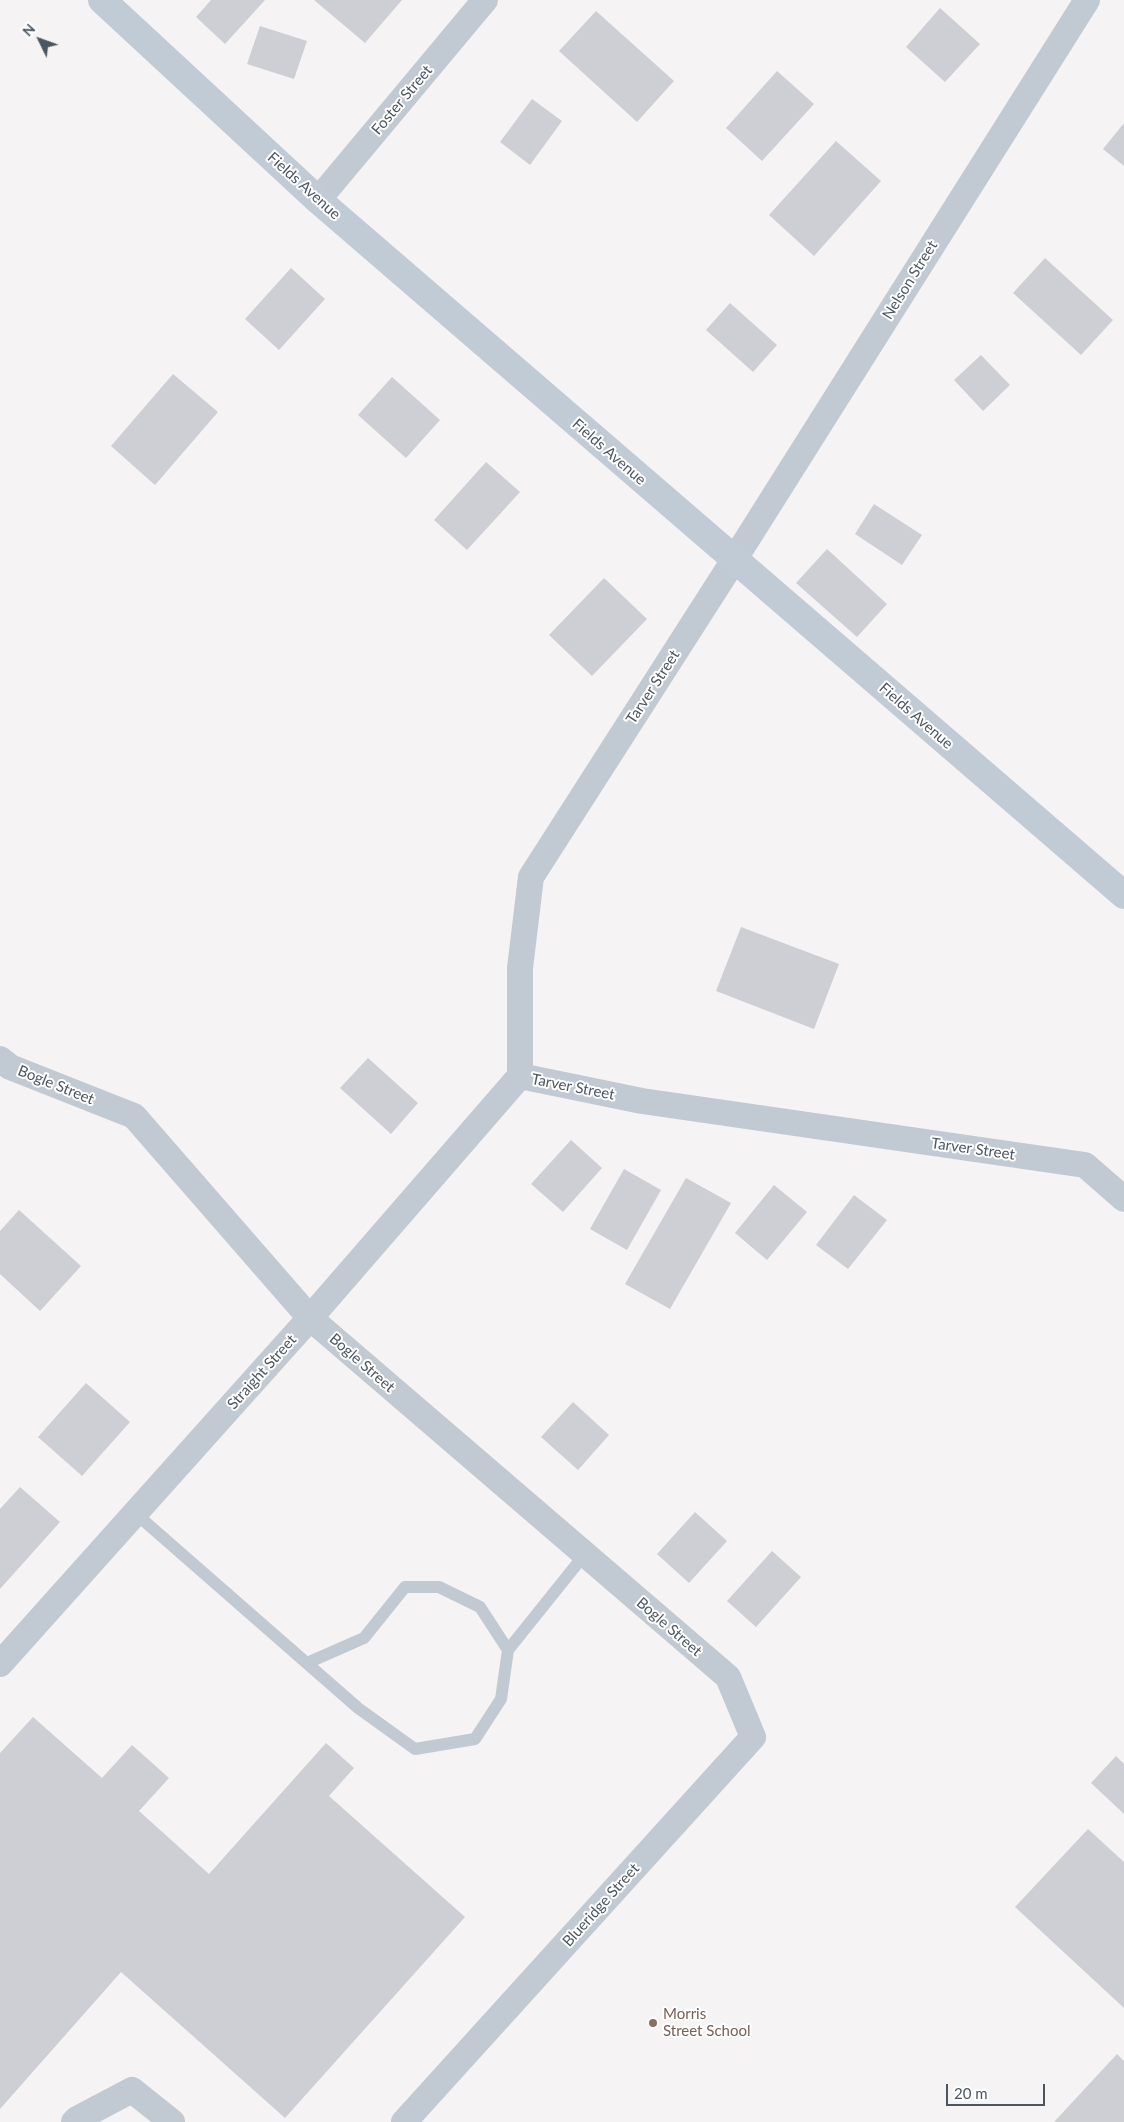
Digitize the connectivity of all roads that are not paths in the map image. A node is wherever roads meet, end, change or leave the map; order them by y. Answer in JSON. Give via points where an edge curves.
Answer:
{"nodes":[{"id":1,"x":102,"y":0,"type":"edge"},
{"id":2,"x":485,"y":0,"type":"edge"},
{"id":3,"x":1087,"y":0,"type":"edge"},
{"id":4,"x":318,"y":200,"type":"junction"},
{"id":5,"x":734,"y":560,"type":"junction"},
{"id":6,"x":1124,"y":895,"type":"edge"},
{"id":7,"x":3,"y":1068,"type":"edge"},
{"id":8,"x":520,"y":1076,"type":"junction"},
{"id":9,"x":1124,"y":1200,"type":"edge"},
{"id":10,"x":310,"y":1318,"type":"junction"},
{"id":11,"x":135,"y":1514,"type":"junction"},
{"id":12,"x":585,"y":1554,"type":"junction"},
{"id":13,"x":508,"y":1650,"type":"junction"},
{"id":14,"x":0,"y":1664,"type":"edge"},
{"id":15,"x":307,"y":1664,"type":"junction"},
{"id":16,"x":728,"y":1677,"type":"joint"},
{"id":17,"x":74,"y":2122,"type":"edge"},
{"id":18,"x":172,"y":2122,"type":"edge"},
{"id":19,"x":404,"y":2122,"type":"edge"}],
"edges":[{"from":1,"to":4,"type":"street","name":"Fields Avenue"},
{"from":2,"to":4,"type":"street","name":"Foster Street"},
{"from":3,"to":5,"type":"street","name":"Nelson Street"},
{"from":4,"to":5,"type":"street","name":"Fields Avenue"},
{"from":5,"to":6,"type":"street","name":"Fields Avenue"},
{"from":5,"to":8,"type":"street","name":"Tarver Street","via":[[531,877],[520,968]]},
{"from":7,"to":10,"type":"street","name":"Bogle Street","via":[[134,1116]]},
{"from":8,"to":9,"type":"street","name":"Tarver Street","via":[[642,1101],[1085,1165]]},
{"from":8,"to":10,"type":"street","name":"Straight Street"},
{"from":10,"to":11,"type":"street","name":"Straight Street"},
{"from":10,"to":12,"type":"street","name":"Bogle Street"},
{"from":11,"to":14,"type":"street","name":"Straight Street"},
{"from":11,"to":15,"type":"lane"},
{"from":12,"to":13,"type":"lane"},
{"from":12,"to":16,"type":"street","name":"Bogle Street"},
{"from":13,"to":15,"type":"lane","via":[[480,1607],[439,1587],[404,1587],[364,1638]]},
{"from":13,"to":15,"type":"lane","via":[[501,1699],[475,1740],[415,1749],[358,1708]]},
{"from":16,"to":19,"type":"street","name":"Blueridge Street","via":[[753,1737]]},
{"from":17,"to":18,"type":"street","via":[[132,2090]]}]}
